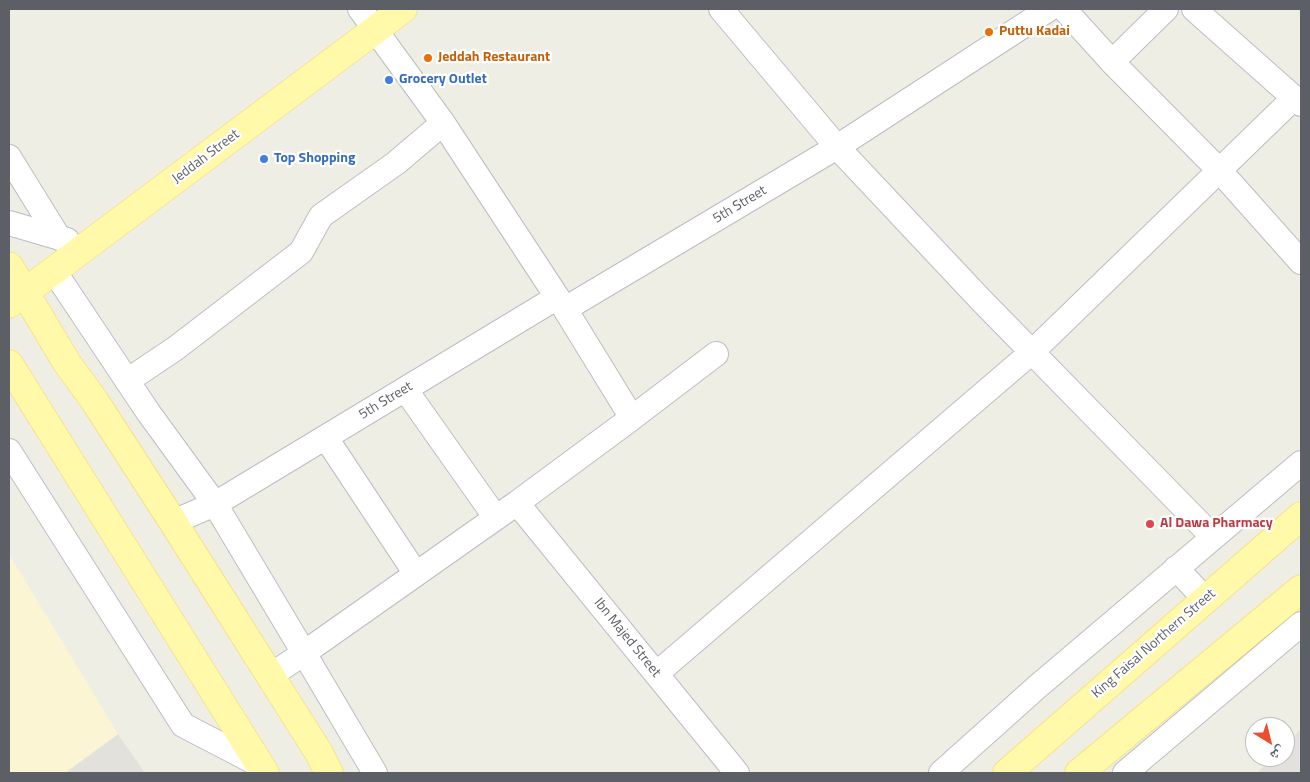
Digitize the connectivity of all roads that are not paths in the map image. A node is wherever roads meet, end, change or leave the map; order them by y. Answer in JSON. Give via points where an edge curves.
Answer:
{"nodes":[{"id":1,"x":402,"y":9,"type":"edge"},
{"id":2,"x":721,"y":9,"type":"edge"},
{"id":3,"x":1049,"y":9,"type":"edge"},
{"id":4,"x":1064,"y":9,"type":"edge"},
{"id":5,"x":1166,"y":9,"type":"edge"},
{"id":6,"x":1194,"y":9,"type":"edge"},
{"id":7,"x":367,"y":19,"type":"edge"},
{"id":8,"x":1112,"y":62,"type":"junction"},
{"id":9,"x":1298,"y":101,"type":"edge"},
{"id":10,"x":443,"y":123,"type":"junction"},
{"id":11,"x":837,"y":148,"type":"junction"},
{"id":12,"x":9,"y":157,"type":"edge"},
{"id":13,"x":1219,"y":170,"type":"junction"},
{"id":14,"x":9,"y":223,"type":"edge"},
{"id":15,"x":59,"y":238,"type":"junction"},
{"id":16,"x":88,"y":246,"type":"junction"},
{"id":17,"x":1301,"y":262,"type":"edge"},
{"id":18,"x":9,"y":266,"type":"edge"},
{"id":19,"x":54,"y":271,"type":"junction"},
{"id":20,"x":17,"y":298,"type":"edge"},
{"id":21,"x":560,"y":303,"type":"junction"},
{"id":22,"x":1032,"y":352,"type":"junction"},
{"id":23,"x":716,"y":354,"type":"dead end"},
{"id":24,"x":9,"y":364,"type":"edge"},
{"id":25,"x":128,"y":381,"type":"junction"},
{"id":26,"x":405,"y":389,"type":"junction"},
{"id":27,"x":632,"y":418,"type":"junction"},
{"id":28,"x":326,"y":438,"type":"junction"},
{"id":29,"x":9,"y":451,"type":"edge"},
{"id":30,"x":1301,"y":462,"type":"edge"},
{"id":31,"x":517,"y":503,"type":"junction"},
{"id":32,"x":215,"y":504,"type":"junction"},
{"id":33,"x":1301,"y":516,"type":"edge"},
{"id":34,"x":496,"y":518,"type":"junction"},
{"id":35,"x":173,"y":522,"type":"junction"},
{"id":36,"x":1213,"y":537,"type":"junction"},
{"id":37,"x":1176,"y":568,"type":"junction"},
{"id":38,"x":416,"y":574,"type":"junction"},
{"id":39,"x":1301,"y":589,"type":"edge"},
{"id":40,"x":1205,"y":599,"type":"junction"},
{"id":41,"x":1301,"y":624,"type":"edge"},
{"id":42,"x":304,"y":653,"type":"junction"},
{"id":43,"x":656,"y":674,"type":"junction"},
{"id":44,"x":270,"y":676,"type":"junction"},
{"id":45,"x":262,"y":769,"type":"edge"},
{"id":46,"x":329,"y":773,"type":"edge"},
{"id":47,"x":375,"y":773,"type":"edge"},
{"id":48,"x":737,"y":773,"type":"edge"},
{"id":49,"x":941,"y":773,"type":"edge"},
{"id":50,"x":1007,"y":773,"type":"edge"},
{"id":51,"x":1079,"y":773,"type":"edge"},
{"id":52,"x":1125,"y":773,"type":"edge"}],
"edges":[{"from":1,"to":7,"type":"main road","name":"Jeddah Street"},
{"from":2,"to":11,"type":"street"},
{"from":3,"to":11,"type":"street","name":"5th Street"},
{"from":4,"to":8,"type":"street"},
{"from":5,"to":8,"type":"street"},
{"from":6,"to":9,"type":"street"},
{"from":7,"to":10,"type":"street"},
{"from":7,"to":16,"type":"main road","name":"Jeddah Street"},
{"from":8,"to":13,"type":"street"},
{"from":9,"to":13,"type":"street"},
{"from":10,"to":21,"type":"street"},
{"from":10,"to":25,"type":"street","via":[[400,160],[321,216],[301,252]]},
{"from":11,"to":21,"type":"street","name":"5th Street"},
{"from":11,"to":22,"type":"street"},
{"from":12,"to":15,"type":"street"},
{"from":13,"to":17,"type":"street"},
{"from":13,"to":22,"type":"street"},
{"from":14,"to":15,"type":"street"},
{"from":15,"to":16,"type":"street"},
{"from":16,"to":19,"type":"main road","name":"Jeddah Street"},
{"from":18,"to":20,"type":"main road"},
{"from":19,"to":20,"type":"main road","name":"Jeddah Street"},
{"from":19,"to":25,"type":"street"},
{"from":20,"to":35,"type":"main road","via":[[94,400]]},
{"from":21,"to":26,"type":"street","name":"5th Street"},
{"from":21,"to":27,"type":"street"},
{"from":22,"to":36,"type":"street"},
{"from":22,"to":43,"type":"street"},
{"from":23,"to":27,"type":"street"},
{"from":24,"to":45,"type":"main road"},
{"from":25,"to":32,"type":"street"},
{"from":26,"to":28,"type":"street","name":"5th Street"},
{"from":26,"to":34,"type":"street"},
{"from":27,"to":31,"type":"street"},
{"from":28,"to":32,"type":"street","name":"5th Street"},
{"from":28,"to":38,"type":"street"},
{"from":29,"to":45,"type":"street","via":[[183,725]]},
{"from":30,"to":36,"type":"street"},
{"from":31,"to":34,"type":"street"},
{"from":31,"to":43,"type":"street","name":"Ibn Majed Street"},
{"from":32,"to":35,"type":"street","name":"5th Street"},
{"from":32,"to":42,"type":"street"},
{"from":33,"to":40,"type":"main road","name":"King Faisal Northern Street"},
{"from":34,"to":38,"type":"street"},
{"from":35,"to":44,"type":"main road"},
{"from":36,"to":37,"type":"street"},
{"from":37,"to":40,"type":"street"},
{"from":37,"to":49,"type":"street"},
{"from":38,"to":42,"type":"street"},
{"from":39,"to":51,"type":"main road"},
{"from":40,"to":50,"type":"main road","name":"King Faisal Northern Street"},
{"from":41,"to":52,"type":"street"},
{"from":42,"to":44,"type":"street"},
{"from":42,"to":47,"type":"street"},
{"from":43,"to":48,"type":"street","name":"Ibn Majed Street"},
{"from":44,"to":46,"type":"main road"}]}
